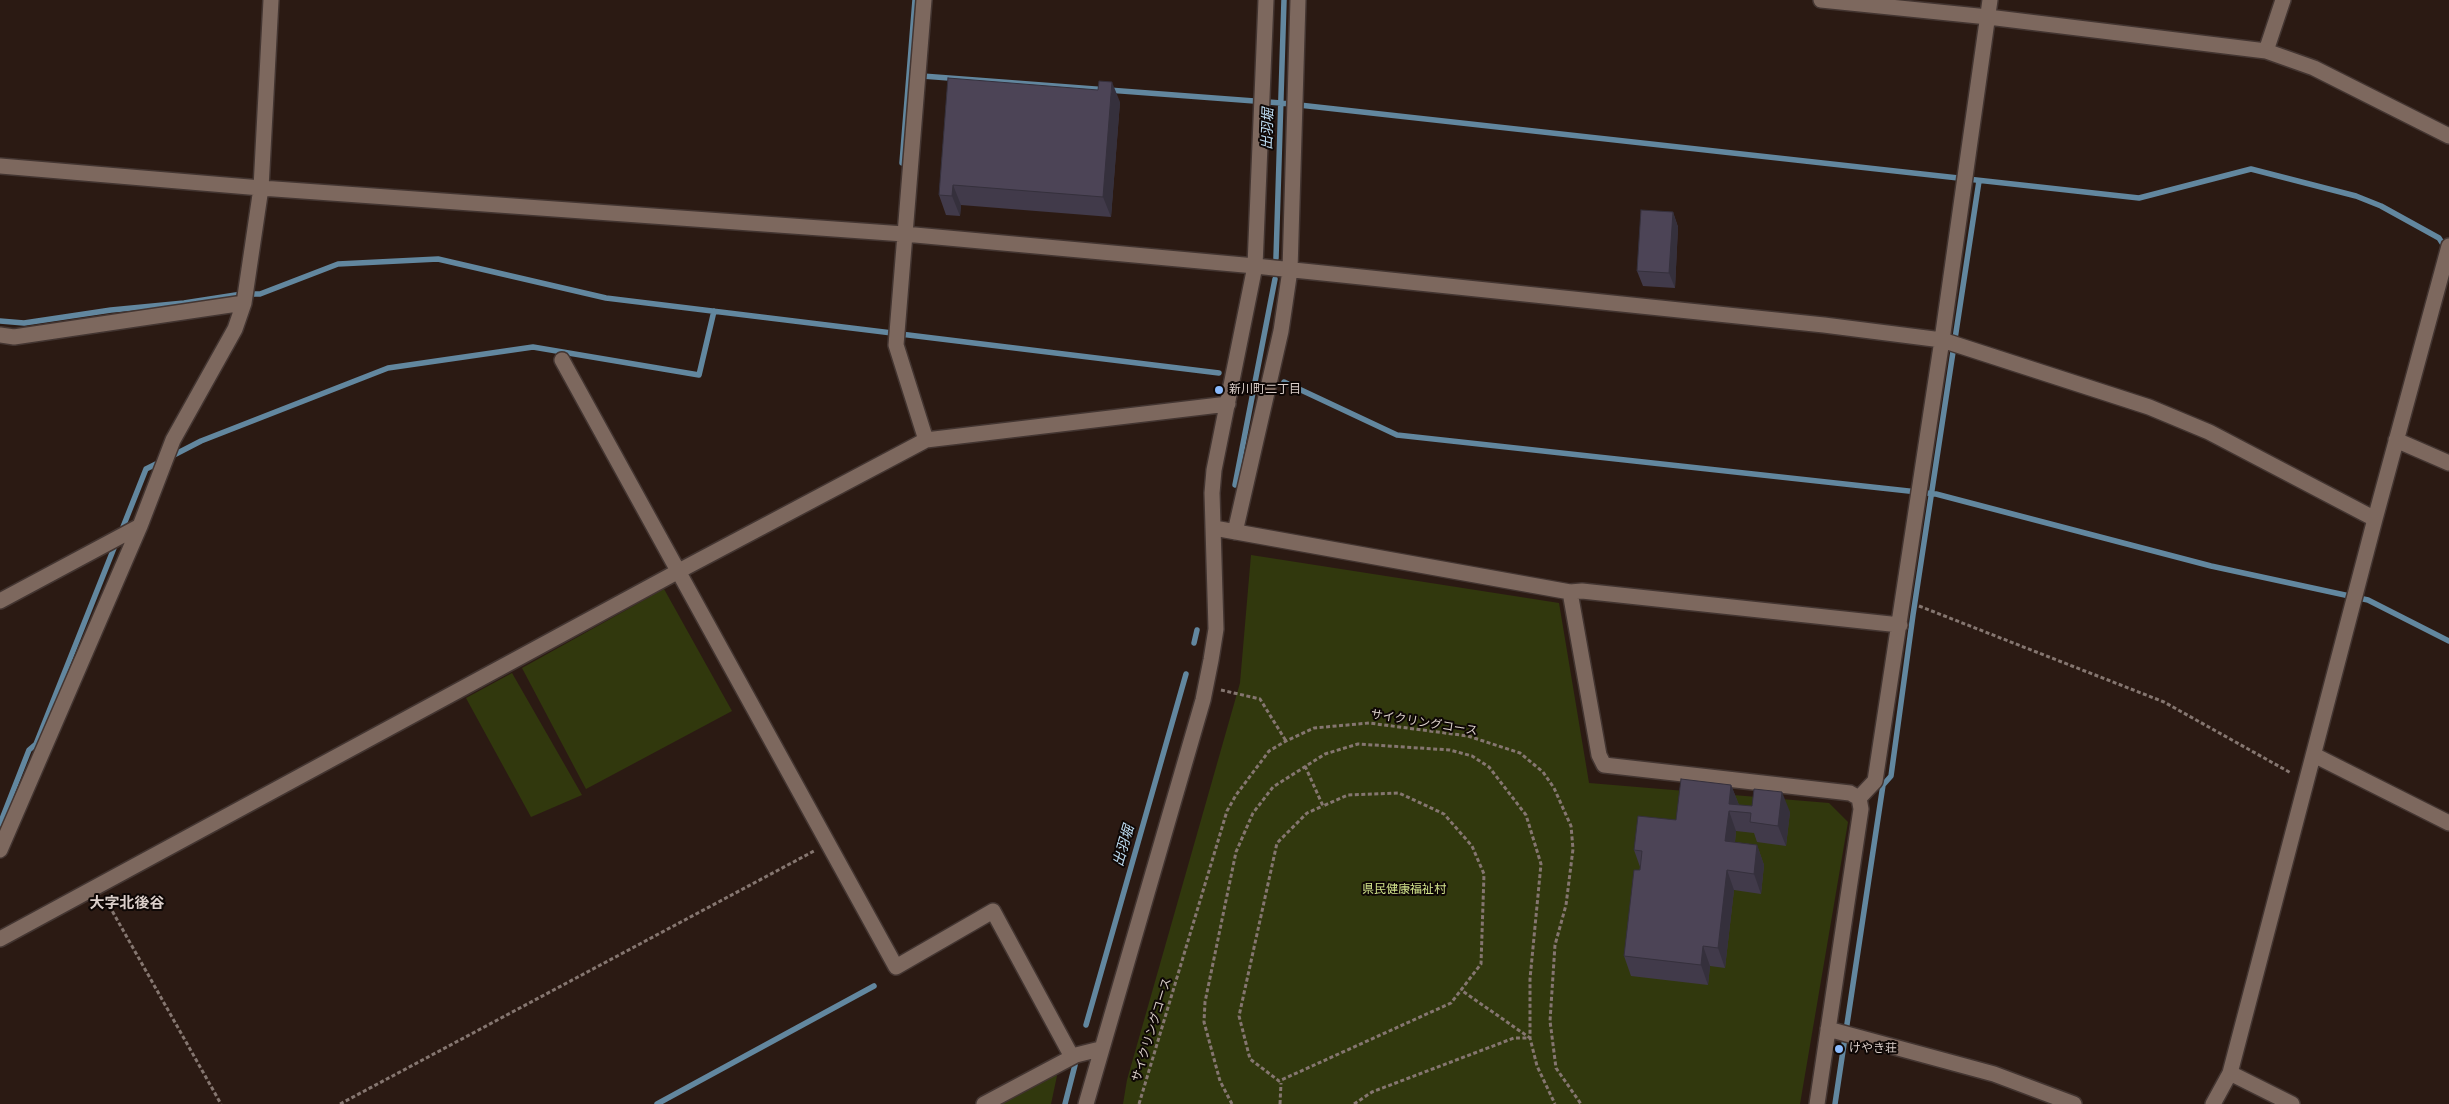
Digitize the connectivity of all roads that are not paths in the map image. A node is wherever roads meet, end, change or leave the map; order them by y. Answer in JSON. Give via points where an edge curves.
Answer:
{"nodes":[{"id":1,"x":271,"y":0,"type":"edge"},
{"id":2,"x":924,"y":0,"type":"edge"},
{"id":3,"x":1266,"y":0,"type":"edge"},
{"id":4,"x":1298,"y":0,"type":"edge"},
{"id":5,"x":1822,"y":0,"type":"edge"},
{"id":6,"x":1990,"y":0,"type":"edge"},
{"id":7,"x":2283,"y":0,"type":"edge"},
{"id":8,"x":1988,"y":17,"type":"junction"},
{"id":9,"x":2266,"y":51,"type":"junction"},
{"id":10,"x":2449,"y":136,"type":"edge"},
{"id":11,"x":0,"y":166,"type":"edge"},
{"id":12,"x":262,"y":188,"type":"junction"},
{"id":13,"x":904,"y":234,"type":"junction"},
{"id":14,"x":2449,"y":246,"type":"edge"},
{"id":15,"x":1255,"y":266,"type":"junction"},
{"id":16,"x":1290,"y":270,"type":"junction"},
{"id":17,"x":244,"y":303,"type":"junction"},
{"id":18,"x":0,"y":335,"type":"edge"},
{"id":19,"x":1942,"y":340,"type":"junction"},
{"id":20,"x":562,"y":360,"type":"dead end"},
{"id":21,"x":1228,"y":404,"type":"junction"},
{"id":22,"x":926,"y":440,"type":"junction"},
{"id":23,"x":2396,"y":440,"type":"junction"},
{"id":24,"x":2449,"y":464,"type":"edge"},
{"id":25,"x":2375,"y":519,"type":"junction"},
{"id":26,"x":140,"y":526,"type":"junction"},
{"id":27,"x":1214,"y":528,"type":"junction"},
{"id":28,"x":1235,"y":532,"type":"junction"},
{"id":29,"x":677,"y":572,"type":"junction"},
{"id":30,"x":1570,"y":592,"type":"junction"},
{"id":31,"x":0,"y":601,"type":"edge"},
{"id":32,"x":1900,"y":625,"type":"junction"},
{"id":33,"x":2314,"y":755,"type":"junction"},
{"id":34,"x":1858,"y":798,"type":"junction"},
{"id":35,"x":2449,"y":823,"type":"edge"},
{"id":36,"x":0,"y":850,"type":"edge"},
{"id":37,"x":0,"y":939,"type":"edge"},
{"id":38,"x":1828,"y":1029,"type":"junction"},
{"id":39,"x":1100,"y":1049,"type":"junction"},
{"id":40,"x":1072,"y":1057,"type":"junction"},
{"id":41,"x":2230,"y":1073,"type":"junction"},
{"id":42,"x":984,"y":1104,"type":"edge"},
{"id":43,"x":1086,"y":1104,"type":"edge"},
{"id":44,"x":1817,"y":1104,"type":"edge"},
{"id":45,"x":2074,"y":1104,"type":"edge"},
{"id":46,"x":2213,"y":1104,"type":"edge"},
{"id":47,"x":2292,"y":1104,"type":"edge"}],
"edges":[{"from":1,"to":12,"type":"street"},
{"from":2,"to":13,"type":"street"},
{"from":3,"to":15,"type":"street"},
{"from":4,"to":16,"type":"street"},
{"from":5,"to":8,"type":"street"},
{"from":6,"to":8,"type":"street"},
{"from":7,"to":9,"type":"street"},
{"from":8,"to":9,"type":"street"},
{"from":8,"to":19,"type":"street"},
{"from":9,"to":10,"type":"street","via":[[2314,68]]},
{"from":11,"to":12,"type":"street"},
{"from":12,"to":13,"type":"street"},
{"from":12,"to":17,"type":"street"},
{"from":13,"to":15,"type":"street"},
{"from":13,"to":22,"type":"street","via":[[896,344]]},
{"from":14,"to":23,"type":"street"},
{"from":15,"to":16,"type":"street"},
{"from":15,"to":21,"type":"street"},
{"from":16,"to":19,"type":"street"},
{"from":16,"to":28,"type":"street","via":[[1281,331]]},
{"from":17,"to":18,"type":"street","via":[[14,337]]},
{"from":17,"to":26,"type":"street","via":[[235,328],[173,440]]},
{"from":19,"to":25,"type":"street","via":[[2149,407],[2210,432]]},
{"from":19,"to":32,"type":"street"},
{"from":20,"to":29,"type":"street"},
{"from":21,"to":22,"type":"street"},
{"from":21,"to":27,"type":"street","via":[[1214,470]]},
{"from":22,"to":29,"type":"street"},
{"from":23,"to":24,"type":"street"},
{"from":23,"to":25,"type":"street"},
{"from":25,"to":33,"type":"street"},
{"from":26,"to":31,"type":"street"},
{"from":26,"to":36,"type":"street"},
{"from":27,"to":28,"type":"street"},
{"from":27,"to":39,"type":"street","via":[[1216,629],[1206,684]]},
{"from":28,"to":30,"type":"street"},
{"from":29,"to":37,"type":"street"},
{"from":29,"to":40,"type":"street","via":[[896,967],[993,911]]},
{"from":30,"to":32,"type":"street"},
{"from":30,"to":34,"type":"street","via":[[1599,756],[1604,766],[1850,794]]},
{"from":32,"to":34,"type":"street","via":[[1875,781]]},
{"from":33,"to":35,"type":"street"},
{"from":33,"to":41,"type":"street"},
{"from":34,"to":38,"type":"street","via":[[1861,809]]},
{"from":38,"to":44,"type":"street"},
{"from":38,"to":45,"type":"street","via":[[1994,1074]]},
{"from":39,"to":40,"type":"street"},
{"from":39,"to":43,"type":"street"},
{"from":40,"to":42,"type":"street"},
{"from":41,"to":46,"type":"street"},
{"from":41,"to":47,"type":"street"}]}
